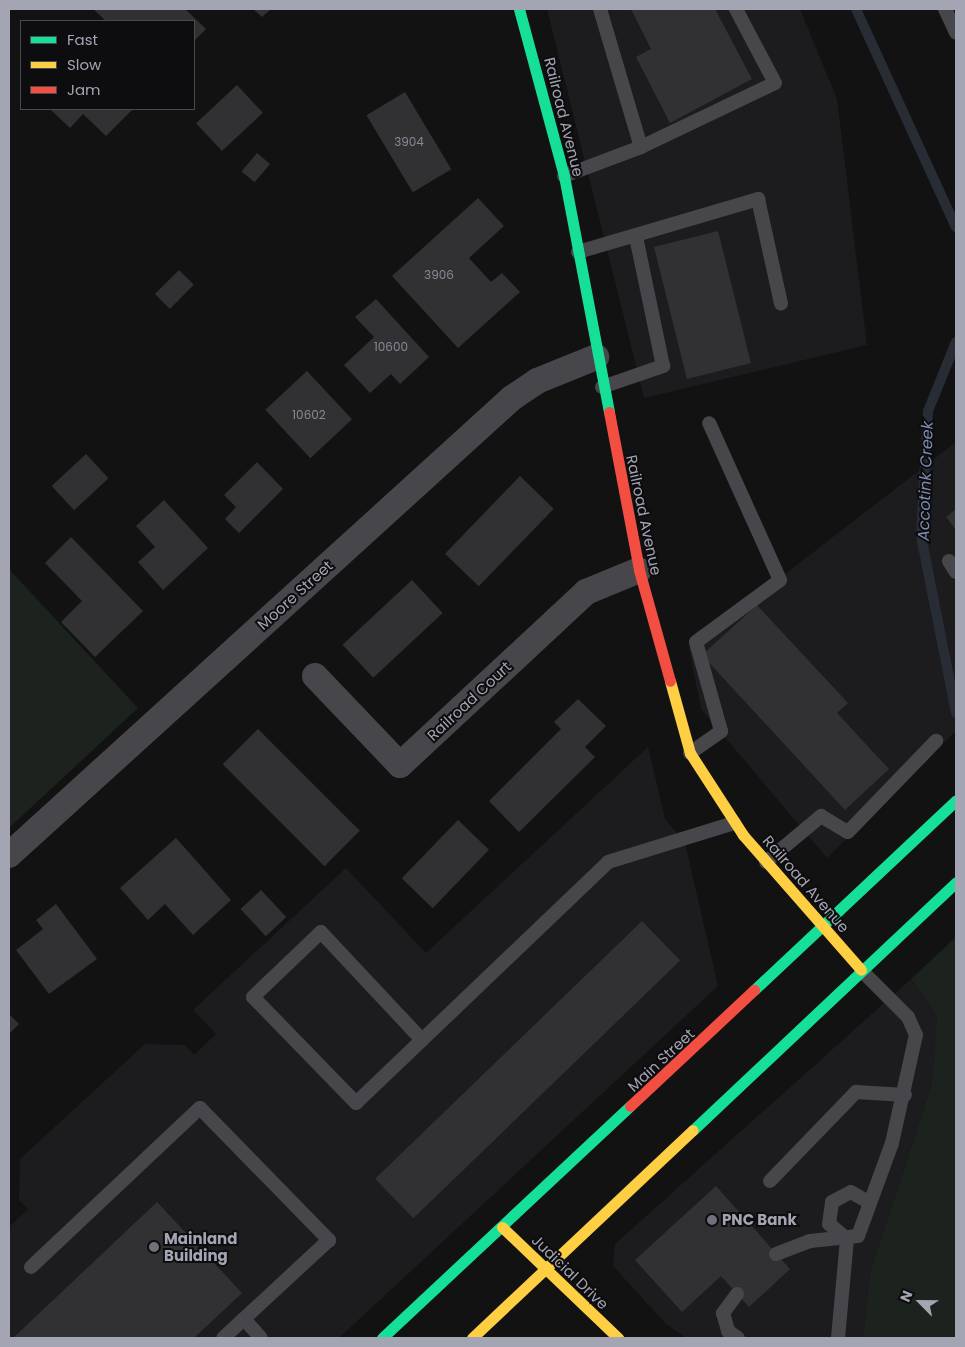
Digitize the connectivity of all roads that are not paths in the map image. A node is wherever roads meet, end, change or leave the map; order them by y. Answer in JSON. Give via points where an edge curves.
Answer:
{"nodes":[{"id":1,"x":519,"y":9,"type":"edge"},
{"id":2,"x":600,"y":9,"type":"edge"},
{"id":3,"x":736,"y":9,"type":"edge"},
{"id":4,"x":945,"y":9,"type":"edge"},
{"id":5,"x":956,"y":32,"type":"edge"},
{"id":6,"x":641,"y":147,"type":"junction"},
{"id":7,"x":564,"y":176,"type":"junction"},
{"id":8,"x":636,"y":237,"type":"junction"},
{"id":9,"x":578,"y":252,"type":"junction"},
{"id":10,"x":781,"y":304,"type":"dead end"},
{"id":11,"x":596,"y":357,"type":"junction"},
{"id":12,"x":602,"y":387,"type":"junction"},
{"id":13,"x":709,"y":423,"type":"dead end"},
{"id":14,"x":639,"y":570,"type":"junction"},
{"id":15,"x":315,"y":676,"type":"dead end"},
{"id":16,"x":936,"y":741,"type":"dead end"},
{"id":17,"x":690,"y":753,"type":"junction"},
{"id":18,"x":956,"y":800,"type":"edge"},
{"id":19,"x":734,"y":822,"type":"junction"},
{"id":20,"x":9,"y":855,"type":"edge"},
{"id":21,"x":766,"y":862,"type":"junction"},
{"id":22,"x":956,"y":882,"type":"edge"},
{"id":23,"x":823,"y":926,"type":"junction"},
{"id":24,"x":861,"y":970,"type":"junction"},
{"id":25,"x":422,"y":1040,"type":"junction"},
{"id":26,"x":905,"y":1095,"type":"junction"},
{"id":27,"x":770,"y":1181,"type":"dead end"},
{"id":28,"x":868,"y":1202,"type":"junction"},
{"id":29,"x":502,"y":1228,"type":"junction"},
{"id":30,"x":847,"y":1240,"type":"junction"},
{"id":31,"x":776,"y":1254,"type":"dead end"},
{"id":32,"x":31,"y":1267,"type":"dead end"},
{"id":33,"x":546,"y":1270,"type":"junction"},
{"id":34,"x":737,"y":1294,"type":"dead end"},
{"id":35,"x":244,"y":1319,"type":"junction"},
{"id":36,"x":223,"y":1338,"type":"edge"},
{"id":37,"x":261,"y":1338,"type":"edge"},
{"id":38,"x":382,"y":1338,"type":"edge"},
{"id":39,"x":472,"y":1338,"type":"edge"},
{"id":40,"x":618,"y":1338,"type":"edge"},
{"id":41,"x":738,"y":1338,"type":"edge"},
{"id":42,"x":838,"y":1338,"type":"edge"}],
"edges":[{"from":1,"to":7,"type":"main road","name":"Railroad Avenue"},
{"from":2,"to":6,"type":"lane"},
{"from":3,"to":6,"type":"lane","via":[[775,83]]},
{"from":4,"to":5,"type":"lane"},
{"from":6,"to":7,"type":"lane"},
{"from":7,"to":9,"type":"main road","name":"Railroad Avenue"},
{"from":8,"to":9,"type":"lane"},
{"from":8,"to":10,"type":"lane","via":[[758,199]]},
{"from":8,"to":12,"type":"lane","via":[[663,366]]},
{"from":9,"to":11,"type":"main road","name":"Railroad Avenue"},
{"from":11,"to":12,"type":"main road","name":"Railroad Avenue"},
{"from":11,"to":20,"type":"street","name":"Moore Street","via":[[537,382],[512,398]]},
{"from":12,"to":14,"type":"main road","name":"Railroad Avenue"},
{"from":13,"to":17,"type":"lane","via":[[780,580],[696,642],[721,731]]},
{"from":14,"to":15,"type":"street","name":"Railroad Court","via":[[586,592],[400,765]]},
{"from":14,"to":17,"type":"main road","name":"Railroad Avenue"},
{"from":16,"to":21,"type":"lane","via":[[848,832],[821,816]]},
{"from":17,"to":19,"type":"main road","name":"Railroad Avenue"},
{"from":18,"to":23,"type":"main road","name":"Main Street"},
{"from":19,"to":21,"type":"main road","name":"Railroad Avenue"},
{"from":19,"to":25,"type":"lane","via":[[608,862]]},
{"from":21,"to":23,"type":"main road","name":"Railroad Avenue"},
{"from":22,"to":24,"type":"main road"},
{"from":23,"to":24,"type":"main road","name":"Railroad Avenue"},
{"from":23,"to":29,"type":"main road","name":"Main Street"},
{"from":24,"to":26,"type":"lane","via":[[908,1016],[916,1036]]},
{"from":24,"to":33,"type":"main road"},
{"from":25,"to":25,"type":"lane","via":[[356,1103],[253,997],[321,932]]},
{"from":26,"to":27,"type":"lane","via":[[856,1092]]},
{"from":26,"to":28,"type":"lane","via":[[892,1143]]},
{"from":28,"to":30,"type":"lane","via":[[866,1226],[858,1236]]},
{"from":28,"to":30,"type":"lane","via":[[861,1194],[851,1192],[832,1202],[830,1224]]},
{"from":29,"to":33,"type":"main road","name":"Judicial Drive"},
{"from":29,"to":38,"type":"main road","name":"Main Street"},
{"from":30,"to":31,"type":"lane","via":[[810,1241]]},
{"from":30,"to":42,"type":"lane"},
{"from":32,"to":35,"type":"lane","via":[[200,1108],[329,1240]]},
{"from":33,"to":39,"type":"main road"},
{"from":33,"to":40,"type":"main road","name":"Judicial Drive"},
{"from":34,"to":41,"type":"lane","via":[[723,1313],[728,1331]]},
{"from":35,"to":36,"type":"lane"},
{"from":35,"to":37,"type":"lane"}]}
